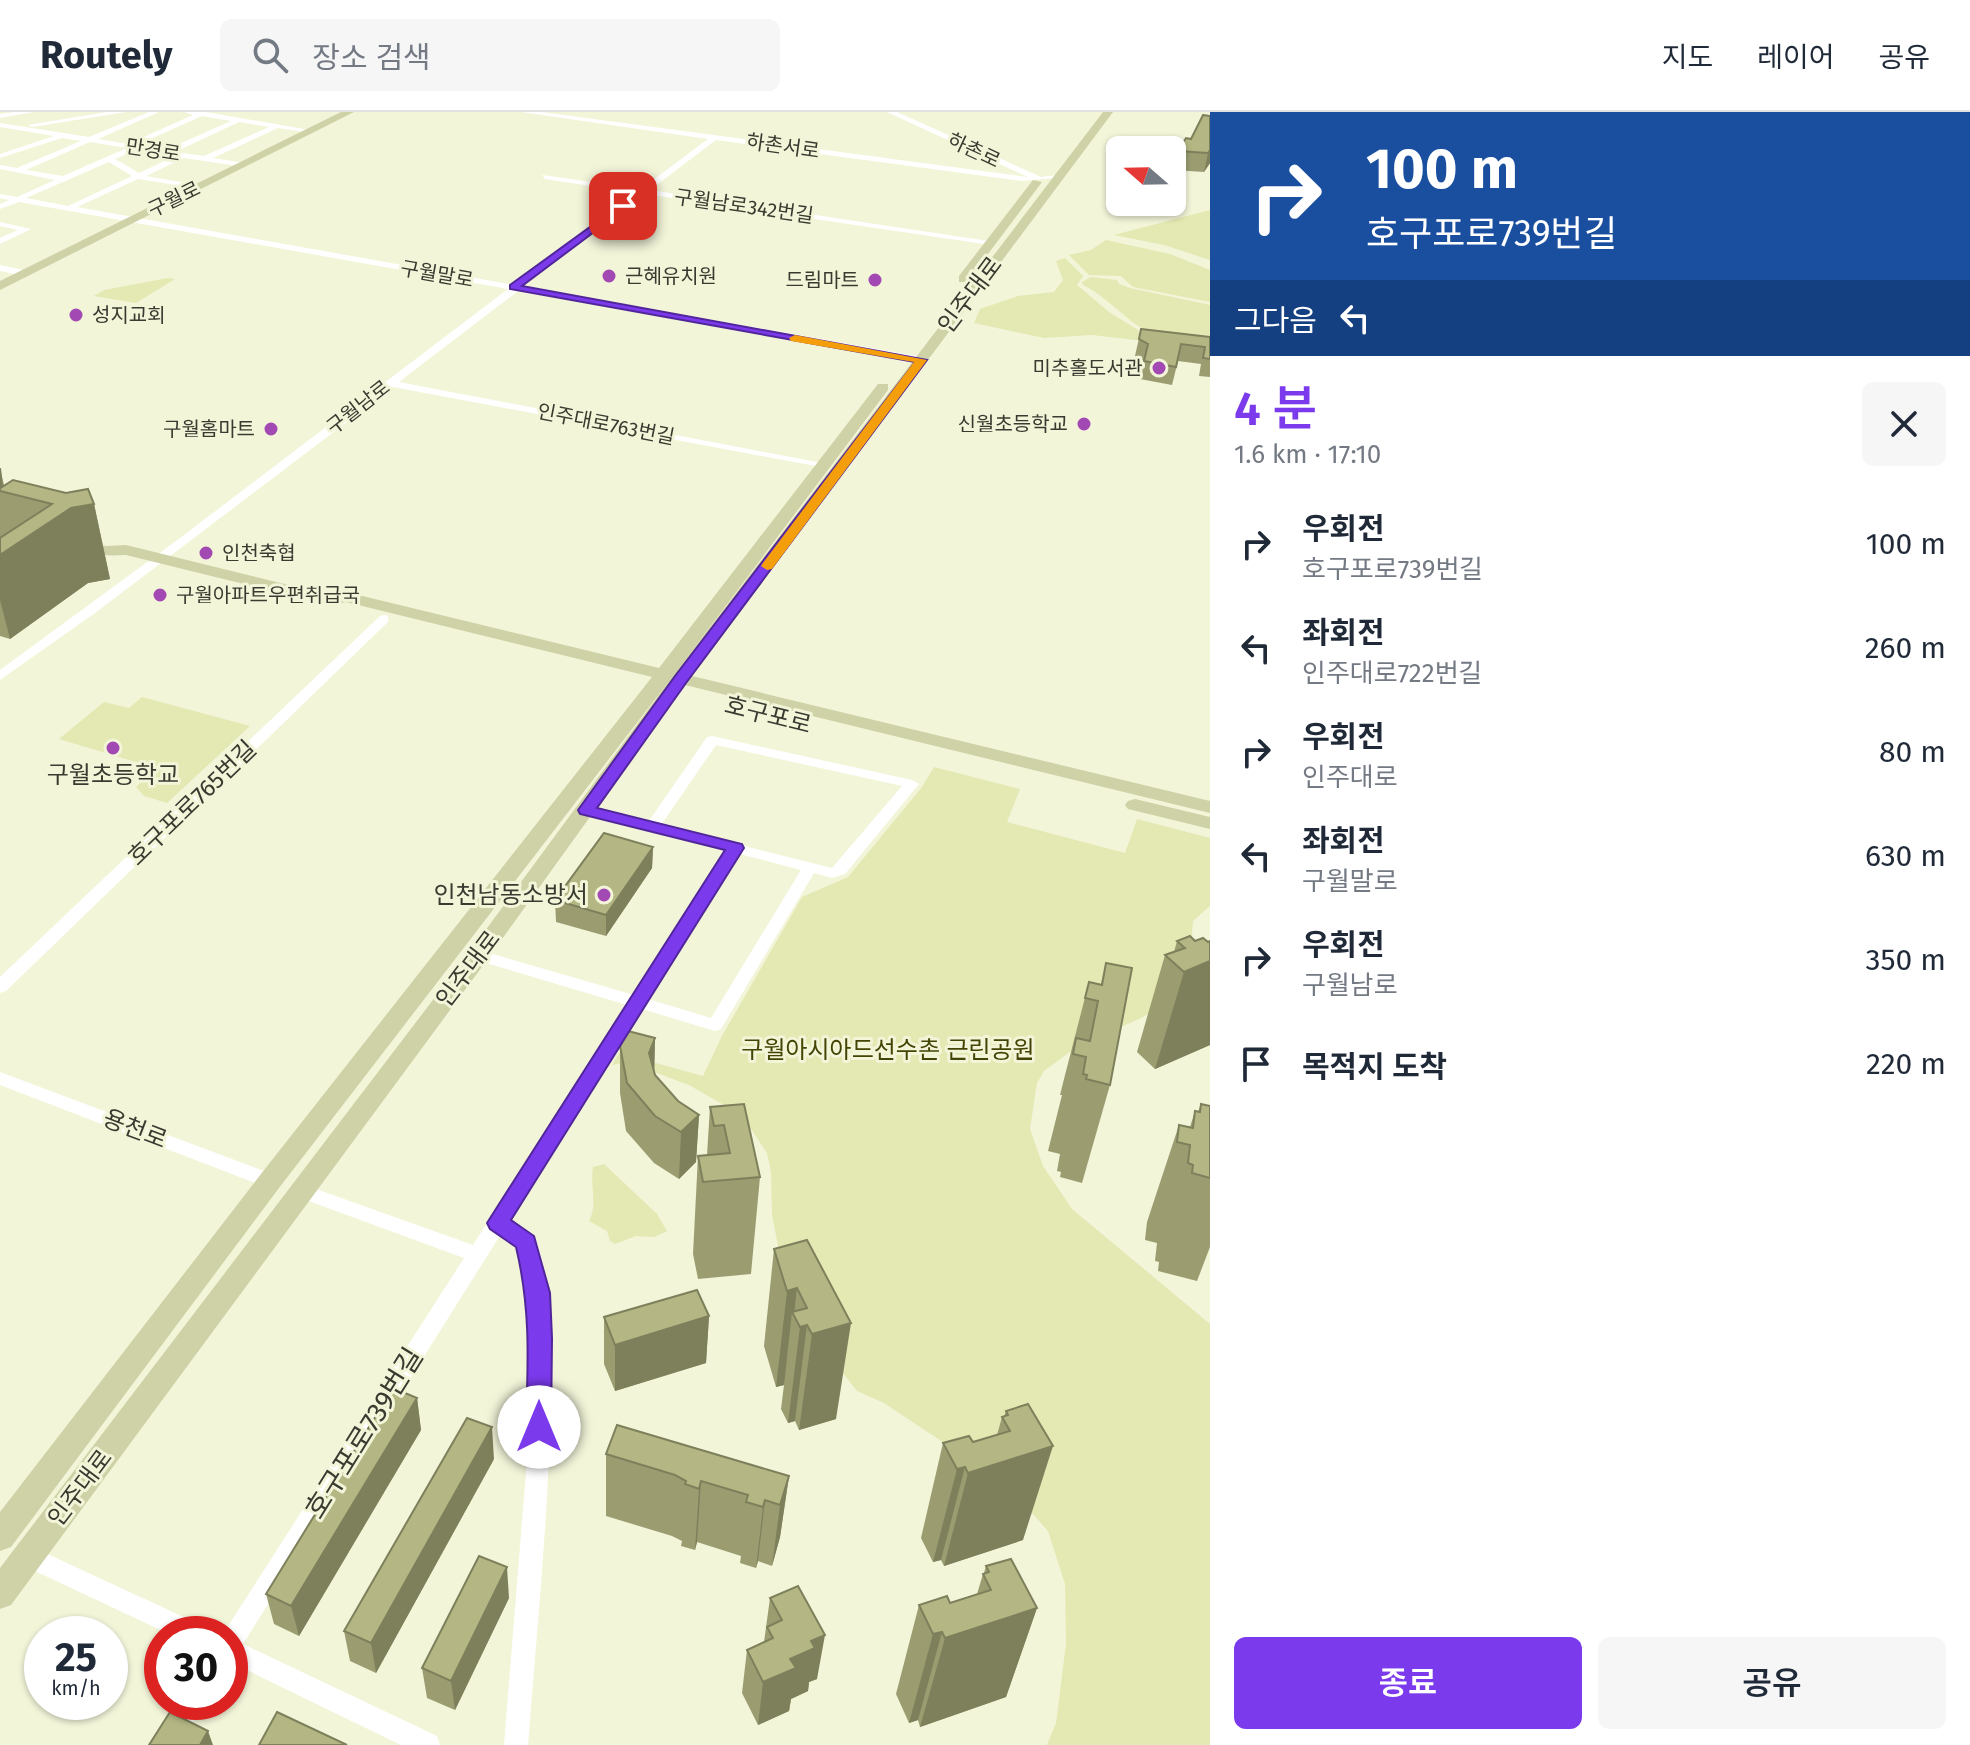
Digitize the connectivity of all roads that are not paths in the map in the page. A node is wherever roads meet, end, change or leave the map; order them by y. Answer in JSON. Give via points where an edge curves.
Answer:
{"nodes":[{"id":1,"x":30,"y":112,"type":"edge"},
{"id":2,"x":122,"y":112,"type":"edge"},
{"id":3,"x":155,"y":112,"type":"edge"},
{"id":4,"x":188,"y":112,"type":"edge"},
{"id":5,"x":256,"y":112,"type":"edge"},
{"id":6,"x":349,"y":112,"type":"edge"},
{"id":7,"x":525,"y":112,"type":"edge"},
{"id":8,"x":891,"y":112,"type":"edge"},
{"id":9,"x":1092,"y":112,"type":"edge"},
{"id":10,"x":1108,"y":112,"type":"edge"},
{"id":11,"x":204,"y":113,"type":"edge"},
{"id":12,"x":0,"y":116,"type":"edge"},
{"id":13,"x":76,"y":118,"type":"junction"},
{"id":14,"x":239,"y":120,"type":"junction"},
{"id":15,"x":0,"y":125,"type":"edge"},
{"id":16,"x":122,"y":126,"type":"junction"},
{"id":17,"x":277,"y":126,"type":"junction"},
{"id":18,"x":17,"y":128,"type":"junction"},
{"id":19,"x":311,"y":131,"type":"junction"},
{"id":20,"x":40,"y":132,"type":"junction"},
{"id":21,"x":0,"y":135,"type":"edge"},
{"id":22,"x":63,"y":135,"type":"junction"},
{"id":23,"x":715,"y":137,"type":"junction"},
{"id":24,"x":90,"y":140,"type":"junction"},
{"id":25,"x":13,"y":141,"type":"dead end"},
{"id":26,"x":131,"y":147,"type":"junction"},
{"id":27,"x":166,"y":153,"type":"junction"},
{"id":28,"x":184,"y":155,"type":"junction"},
{"id":29,"x":0,"y":156,"type":"edge"},
{"id":30,"x":109,"y":159,"type":"junction"},
{"id":31,"x":205,"y":159,"type":"junction"},
{"id":32,"x":242,"y":165,"type":"junction"},
{"id":33,"x":0,"y":167,"type":"edge"},
{"id":34,"x":17,"y":170,"type":"junction"},
{"id":35,"x":139,"y":176,"type":"junction"},
{"id":36,"x":0,"y":177,"type":"edge"},
{"id":37,"x":545,"y":177,"type":"dead end"},
{"id":38,"x":1059,"y":177,"type":"junction"},
{"id":39,"x":64,"y":179,"type":"junction"},
{"id":40,"x":1040,"y":179,"type":"junction"},
{"id":41,"x":197,"y":187,"type":"junction"},
{"id":42,"x":643,"y":191,"type":"junction"},
{"id":43,"x":0,"y":196,"type":"edge"},
{"id":44,"x":19,"y":199,"type":"junction"},
{"id":45,"x":0,"y":207,"type":"edge"},
{"id":46,"x":69,"y":208,"type":"junction"},
{"id":47,"x":133,"y":219,"type":"junction"},
{"id":48,"x":0,"y":224,"type":"edge"},
{"id":49,"x":3,"y":238,"type":"edge"},
{"id":50,"x":991,"y":242,"type":"junction"},
{"id":51,"x":0,"y":268,"type":"edge"},
{"id":52,"x":25,"y":273,"type":"junction"},
{"id":53,"x":0,"y":286,"type":"edge"},
{"id":54,"x":513,"y":287,"type":"junction"},
{"id":55,"x":953,"y":293,"type":"dead end"},
{"id":56,"x":914,"y":354,"type":"junction"},
{"id":57,"x":389,"y":383,"type":"junction"},
{"id":58,"x":822,"y":466,"type":"junction"},
{"id":59,"x":60,"y":534,"type":"edge"},
{"id":60,"x":162,"y":559,"type":"junction"},
{"id":61,"x":329,"y":600,"type":"junction"},
{"id":62,"x":384,"y":619,"type":"junction"},
{"id":63,"x":0,"y":676,"type":"edge"},
{"id":64,"x":667,"y":683,"type":"junction"},
{"id":65,"x":1210,"y":807,"type":"edge"},
{"id":66,"x":586,"y":810,"type":"junction"},
{"id":67,"x":1210,"y":823,"type":"edge"},
{"id":68,"x":653,"y":826,"type":"junction"},
{"id":69,"x":736,"y":848,"type":"junction"},
{"id":70,"x":810,"y":867,"type":"junction"},
{"id":71,"x":479,"y":955,"type":"junction"},
{"id":72,"x":0,"y":987,"type":"edge"},
{"id":73,"x":637,"y":1003,"type":"junction"},
{"id":74,"x":0,"y":1078,"type":"edge"},
{"id":75,"x":270,"y":1181,"type":"junction"},
{"id":76,"x":302,"y":1191,"type":"junction"},
{"id":77,"x":498,"y":1223,"type":"junction"},
{"id":78,"x":477,"y":1255,"type":"junction"},
{"id":79,"x":0,"y":1537,"type":"edge"},
{"id":80,"x":28,"y":1556,"type":"junction"},
{"id":81,"x":0,"y":1594,"type":"edge"},
{"id":82,"x":156,"y":1616,"type":"edge"},
{"id":83,"x":248,"y":1616,"type":"edge"},
{"id":84,"x":248,"y":1659,"type":"edge"},
{"id":85,"x":182,"y":1720,"type":"edge"},
{"id":86,"x":166,"y":1745,"type":"edge"},
{"id":87,"x":428,"y":1745,"type":"edge"},
{"id":88,"x":516,"y":1745,"type":"edge"}],
"edges":[{"from":1,"to":12,"type":"street"},
{"from":2,"to":13,"type":"street"},
{"from":3,"to":16,"type":"street"},
{"from":4,"to":11,"type":"street"},
{"from":5,"to":14,"type":"street"},
{"from":6,"to":19,"type":"main road","name":"구월로"},
{"from":7,"to":23,"type":"street","name":"하촌서로"},
{"from":8,"to":40,"type":"street","name":"하촌로"},
{"from":9,"to":40,"type":"main road","name":"인주대로"},
{"from":10,"to":38,"type":"main road","name":"인주대로"},
{"from":11,"to":14,"type":"street"},
{"from":11,"to":26,"type":"street"},
{"from":13,"to":16,"type":"street"},
{"from":13,"to":18,"type":"street"},
{"from":14,"to":17,"type":"street"},
{"from":14,"to":27,"type":"street"},
{"from":15,"to":18,"type":"street","name":"만경로"},
{"from":16,"to":24,"type":"street"},
{"from":17,"to":19,"type":"street"},
{"from":17,"to":31,"type":"street"},
{"from":18,"to":20,"type":"street","name":"만경로"},
{"from":18,"to":21,"type":"street"},
{"from":19,"to":32,"type":"main road","name":"구월로"},
{"from":20,"to":22,"type":"street","name":"만경로"},
{"from":20,"to":25,"type":"street","name":"만경로"},
{"from":22,"to":24,"type":"street","name":"만경로"},
{"from":22,"to":29,"type":"street","name":"만경로"},
{"from":23,"to":40,"type":"street","name":"하촌서로"},
{"from":23,"to":42,"type":"street","name":"구월남로"},
{"from":24,"to":26,"type":"street","name":"만경로"},
{"from":24,"to":34,"type":"street"},
{"from":26,"to":27,"type":"street","name":"만경로"},
{"from":26,"to":30,"type":"street"},
{"from":27,"to":28,"type":"street","name":"만경로"},
{"from":28,"to":31,"type":"street","name":"만경로"},
{"from":28,"to":35,"type":"street"},
{"from":30,"to":35,"type":"street"},
{"from":30,"to":39,"type":"street"},
{"from":31,"to":32,"type":"street","name":"만경로"},
{"from":32,"to":41,"type":"main road","name":"구월로"},
{"from":33,"to":34,"type":"street"},
{"from":34,"to":36,"type":"street"},
{"from":34,"to":39,"type":"street"},
{"from":35,"to":41,"type":"street"},
{"from":35,"to":46,"type":"street"},
{"from":37,"to":42,"type":"street","name":"구월남로342번길"},
{"from":38,"to":40,"type":"street"},
{"from":38,"to":56,"type":"main road","name":"인주대로"},
{"from":39,"to":44,"type":"street"},
{"from":40,"to":50,"type":"main road","name":"인주대로"},
{"from":41,"to":47,"type":"main road","name":"구월로"},
{"from":42,"to":50,"type":"street","name":"구월남로342번길"},
{"from":42,"to":54,"type":"street","name":"구월남로"},
{"from":43,"to":44,"type":"street","name":"구월말로"},
{"from":44,"to":45,"type":"street"},
{"from":44,"to":46,"type":"street","name":"구월말로"},
{"from":46,"to":47,"type":"street","name":"구월말로"},
{"from":47,"to":52,"type":"main road","name":"구월로"},
{"from":47,"to":54,"type":"street","name":"구월말로"},
{"from":48,"to":49,"type":"street","via":[[27,229]]},
{"from":50,"to":55,"type":"main road","name":"인주대로"},
{"from":51,"to":52,"type":"street"},
{"from":52,"to":53,"type":"main road","name":"구월로"},
{"from":54,"to":56,"type":"street","name":"구월말로"},
{"from":54,"to":57,"type":"street","name":"구월남로"},
{"from":56,"to":58,"type":"main road","name":"인주대로"},
{"from":56,"to":64,"type":"main road","name":"인주대로"},
{"from":57,"to":58,"type":"street","name":"인주대로763번길"},
{"from":57,"to":60,"type":"street","name":"구월남로"},
{"from":58,"to":64,"type":"main road","name":"인주대로"},
{"from":59,"to":60,"type":"main road","name":"호구포로","via":[[107,551]]},
{"from":60,"to":61,"type":"main road","name":"호구포로"},
{"from":60,"to":63,"type":"street","name":"구월남로"},
{"from":61,"to":62,"type":"main road","name":"호구포로","via":[[335,607]]},
{"from":61,"to":64,"type":"main road","name":"호구포로","via":[[346,597]]},
{"from":62,"to":64,"type":"main road","name":"호구포로"},
{"from":62,"to":72,"type":"street","name":"호구포로765번길"},
{"from":64,"to":65,"type":"main road","name":"호구포로"},
{"from":64,"to":66,"type":"main road","name":"인주대로"},
{"from":64,"to":67,"type":"main road","name":"호구포로"},
{"from":64,"to":75,"type":"main road","name":"인주대로"},
{"from":66,"to":68,"type":"street"},
{"from":66,"to":71,"type":"main road","name":"인주대로"},
{"from":68,"to":69,"type":"street"},
{"from":68,"to":70,"type":"street","via":[[712,740],[912,784],[840,871]]},
{"from":69,"to":70,"type":"street"},
{"from":69,"to":73,"type":"street","name":"호구포로739번길"},
{"from":70,"to":73,"type":"street","via":[[715,1025]]},
{"from":71,"to":73,"type":"street"},
{"from":71,"to":76,"type":"main road","name":"인주대로"},
{"from":73,"to":77,"type":"street","name":"호구포로739번길"},
{"from":74,"to":75,"type":"street","name":"용천로"},
{"from":75,"to":79,"type":"main road","name":"인주대로"},
{"from":76,"to":78,"type":"street"},
{"from":76,"to":80,"type":"main road","name":"인주대로"},
{"from":77,"to":78,"type":"street","name":"호구포로739번길"},
{"from":77,"to":88,"type":"street","via":[[527,1243],[541,1338],[539,1447]]},
{"from":78,"to":83,"type":"street","name":"호구포로739번길"},
{"from":80,"to":81,"type":"main road","name":"인주대로"},
{"from":80,"to":82,"type":"street"},
{"from":84,"to":87,"type":"street"},
{"from":85,"to":86,"type":"street"}]}
